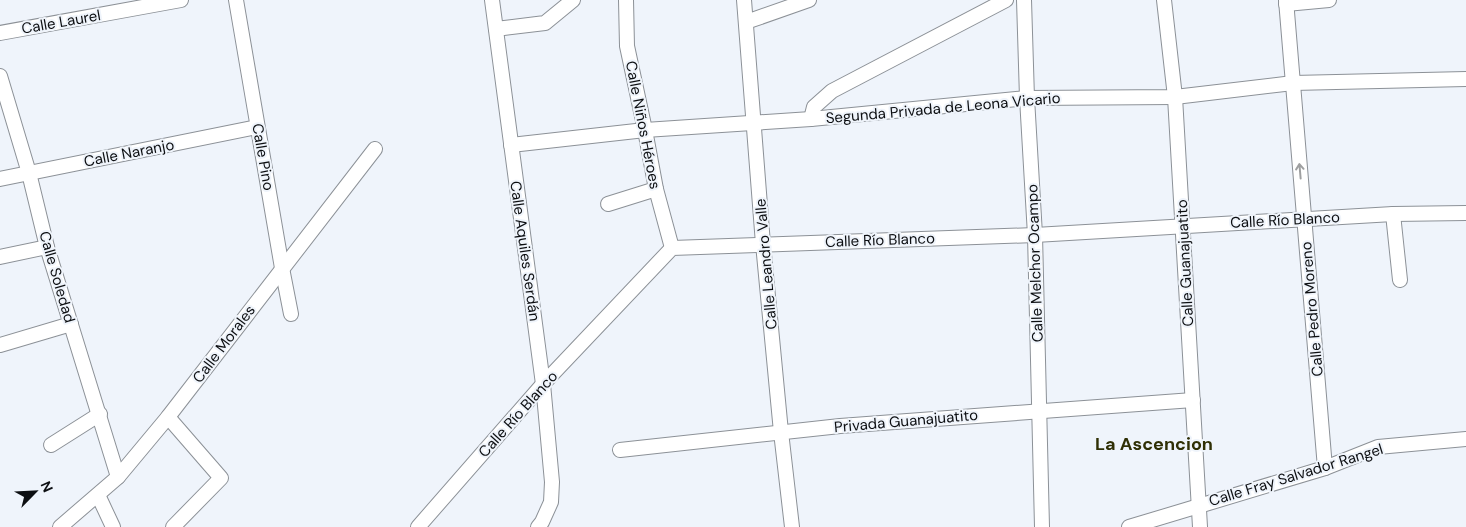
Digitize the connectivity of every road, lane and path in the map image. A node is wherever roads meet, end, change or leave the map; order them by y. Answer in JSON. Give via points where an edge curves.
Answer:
{"nodes":[{"id":1,"x":181,"y":0,"type":"edge"},
{"id":2,"x":236,"y":0,"type":"edge"},
{"id":3,"x":492,"y":0,"type":"edge"},
{"id":4,"x":573,"y":0,"type":"edge"},
{"id":5,"x":626,"y":0,"type":"edge"},
{"id":6,"x":744,"y":0,"type":"edge"},
{"id":7,"x":809,"y":0,"type":"edge"},
{"id":8,"x":1006,"y":0,"type":"edge"},
{"id":9,"x":1024,"y":0,"type":"edge"},
{"id":10,"x":1164,"y":0,"type":"edge"},
{"id":11,"x":1329,"y":0,"type":"edge"},
{"id":12,"x":1286,"y":2,"type":"edge"},
{"id":13,"x":746,"y":22,"type":"junction"},
{"id":14,"x":496,"y":29,"type":"junction"},
{"id":15,"x":0,"y":33,"type":"edge"},
{"id":16,"x":0,"y":76,"type":"edge"},
{"id":17,"x":1466,"y":79,"type":"edge"},
{"id":18,"x":1293,"y":83,"type":"junction"},
{"id":19,"x":1175,"y":97,"type":"junction"},
{"id":20,"x":1027,"y":98,"type":"junction"},
{"id":21,"x":811,"y":119,"type":"junction"},
{"id":22,"x":755,"y":123,"type":"junction"},
{"id":23,"x":257,"y":127,"type":"junction"},
{"id":24,"x":645,"y":130,"type":"junction"},
{"id":25,"x":511,"y":145,"type":"junction"},
{"id":26,"x":375,"y":149,"type":"dead end"},
{"id":27,"x":29,"y":173,"type":"junction"},
{"id":28,"x":0,"y":179,"type":"edge"},
{"id":29,"x":656,"y":189,"type":"junction"},
{"id":30,"x":608,"y":204,"type":"dead end"},
{"id":31,"x":1466,"y":213,"type":"edge"},
{"id":32,"x":1393,"y":214,"type":"junction"},
{"id":33,"x":1304,"y":220,"type":"junction"},
{"id":34,"x":1182,"y":226,"type":"junction"},
{"id":35,"x":1036,"y":235,"type":"junction"},
{"id":36,"x":763,"y":244,"type":"junction"},
{"id":37,"x":47,"y":247,"type":"junction"},
{"id":38,"x":672,"y":248,"type":"junction"},
{"id":39,"x":0,"y":258,"type":"edge"},
{"id":40,"x":282,"y":268,"type":"junction"},
{"id":41,"x":1400,"y":280,"type":"dead end"},
{"id":42,"x":291,"y":314,"type":"dead end"},
{"id":43,"x":71,"y":324,"type":"junction"},
{"id":44,"x":0,"y":345,"type":"edge"},
{"id":45,"x":543,"y":384,"type":"junction"},
{"id":46,"x":1193,"y":400,"type":"junction"},
{"id":47,"x":1040,"y":410,"type":"junction"},
{"id":48,"x":100,"y":414,"type":"junction"},
{"id":49,"x":168,"y":417,"type":"junction"},
{"id":50,"x":781,"y":432,"type":"junction"},
{"id":51,"x":1466,"y":439,"type":"edge"},
{"id":52,"x":51,"y":445,"type":"dead end"},
{"id":53,"x":620,"y":450,"type":"dead end"},
{"id":54,"x":1325,"y":468,"type":"junction"},
{"id":55,"x":118,"y":477,"type":"junction"},
{"id":56,"x":98,"y":495,"type":"junction"},
{"id":57,"x":1199,"y":505,"type":"junction"},
{"id":58,"x":60,"y":527,"type":"edge"},
{"id":59,"x":113,"y":527,"type":"edge"},
{"id":60,"x":173,"y":527,"type":"edge"},
{"id":61,"x":418,"y":527,"type":"edge"},
{"id":62,"x":538,"y":527,"type":"edge"},
{"id":63,"x":792,"y":527,"type":"edge"},
{"id":64,"x":1042,"y":527,"type":"edge"},
{"id":65,"x":1129,"y":527,"type":"edge"},
{"id":66,"x":1200,"y":527,"type":"edge"}],
"edges":[{"from":1,"to":15,"type":"street","name":"Calle Laurel"},
{"from":2,"to":23,"type":"street","name":"Calle Pino"},
{"from":3,"to":14,"type":"street","name":"Calle Aquiles Serdán"},
{"from":4,"to":14,"type":"street","via":[[545,24]]},
{"from":5,"to":24,"type":"street","name":"Calle Niños Héroes","via":[[628,46]]},
{"from":6,"to":13,"type":"street","name":"Calle Leandro Valle"},
{"from":7,"to":13,"type":"street"},
{"from":8,"to":21,"type":"street","via":[[832,91],[814,107]]},
{"from":9,"to":20,"type":"street","name":"Calle Melchor Ocampo"},
{"from":10,"to":19,"type":"street","name":"Calle Guanajuatito"},
{"from":11,"to":12,"type":"street"},
{"from":12,"to":18,"type":"street","name":"Calle Pedro Moreno"},
{"from":13,"to":22,"type":"street","name":"Calle Leandro Valle"},
{"from":14,"to":25,"type":"street","name":"Calle Aquiles Serdán"},
{"from":16,"to":27,"type":"street","name":"Calle Soledad"},
{"from":17,"to":18,"type":"street","name":"Segunda Privada de Leona Vicario"},
{"from":18,"to":19,"type":"street","name":"Segunda Privada de Leona Vicario"},
{"from":33,"to":18,"type":"street","name":"Calle Pedro Moreno","one_way":true},
{"from":19,"to":20,"type":"street","name":"Segunda Privada de Leona Vicario"},
{"from":19,"to":34,"type":"street","name":"Calle Guanajuatito"},
{"from":20,"to":21,"type":"street","name":"Segunda Privada de Leona Vicario"},
{"from":20,"to":35,"type":"street","name":"Calle Melchor Ocampo"},
{"from":21,"to":22,"type":"street","name":"Segunda Privada de Leona Vicario"},
{"from":22,"to":24,"type":"street","name":"Segunda Privada de Leona Vicario"},
{"from":22,"to":36,"type":"street","name":"Calle Leandro Valle"},
{"from":23,"to":27,"type":"street","name":"Calle Naranjo"},
{"from":23,"to":40,"type":"street","name":"Calle Pino"},
{"from":24,"to":25,"type":"street","name":"Segunda Privada de Leona Vicario"},
{"from":24,"to":29,"type":"street","name":"Calle Niños Héroes"},
{"from":25,"to":45,"type":"street","name":"Calle Aquiles Serdán"},
{"from":26,"to":40,"type":"street","name":"Calle Morales"},
{"from":27,"to":28,"type":"street","name":"Calle Naranjo"},
{"from":27,"to":37,"type":"street","name":"Calle Soledad"},
{"from":29,"to":30,"type":"street"},
{"from":29,"to":38,"type":"street","name":"Calle Niños Héroes"},
{"from":31,"to":32,"type":"street","name":"Calle Río Blanco"},
{"from":32,"to":33,"type":"street","name":"Calle Río Blanco"},
{"from":32,"to":41,"type":"street"},
{"from":33,"to":34,"type":"street","name":"Calle Río Blanco"},
{"from":33,"to":54,"type":"street","name":"Calle Pedro Moreno"},
{"from":34,"to":35,"type":"street","name":"Calle Río Blanco"},
{"from":34,"to":46,"type":"street","name":"Calle Guanajuatito"},
{"from":35,"to":36,"type":"street","name":"Calle Río Blanco"},
{"from":35,"to":47,"type":"street","name":"Calle Melchor Ocampo"},
{"from":36,"to":38,"type":"street","name":"Calle Río Blanco"},
{"from":36,"to":50,"type":"street","name":"Calle Leandro Valle"},
{"from":37,"to":39,"type":"street"},
{"from":37,"to":43,"type":"street","name":"Calle Soledad"},
{"from":38,"to":45,"type":"street","name":"Calle Río Blanco"},
{"from":40,"to":42,"type":"street","name":"Calle Pino"},
{"from":40,"to":49,"type":"street","name":"Calle Morales"},
{"from":43,"to":44,"type":"street"},
{"from":43,"to":48,"type":"street","name":"Calle Soledad"},
{"from":45,"to":61,"type":"street","name":"Calle Río Blanco"},
{"from":45,"to":62,"type":"street","name":"Calle Aquiles Serdán","via":[[552,482],[551,502]]},
{"from":46,"to":47,"type":"street","name":"Privada Guanajuatito"},
{"from":46,"to":57,"type":"street","name":"Calle Guanajuatito"},
{"from":47,"to":50,"type":"street","name":"Privada Guanajuatito"},
{"from":47,"to":64,"type":"street","name":"Calle Melchor Ocampo"},
{"from":48,"to":52,"type":"street"},
{"from":48,"to":55,"type":"street","name":"Calle Soledad"},
{"from":49,"to":55,"type":"street","name":"Calle Morales"},
{"from":49,"to":60,"type":"street","via":[[221,478]]},
{"from":50,"to":53,"type":"street","name":"Privada Guanajuatito"},
{"from":50,"to":63,"type":"street","name":"Calle Leandro Valle"},
{"from":51,"to":54,"type":"street","name":"Calle Fray Salvador Rangel","via":[[1378,447]]},
{"from":54,"to":57,"type":"street","name":"Calle Fray Salvador Rangel"},
{"from":55,"to":56,"type":"street","name":"Calle Morales"},
{"from":56,"to":58,"type":"street","name":"Calle Morales"},
{"from":56,"to":59,"type":"street"},
{"from":57,"to":65,"type":"street","name":"Calle Fray Salvador Rangel"},
{"from":57,"to":66,"type":"street","name":"Calle Guanajuatito"}]}
